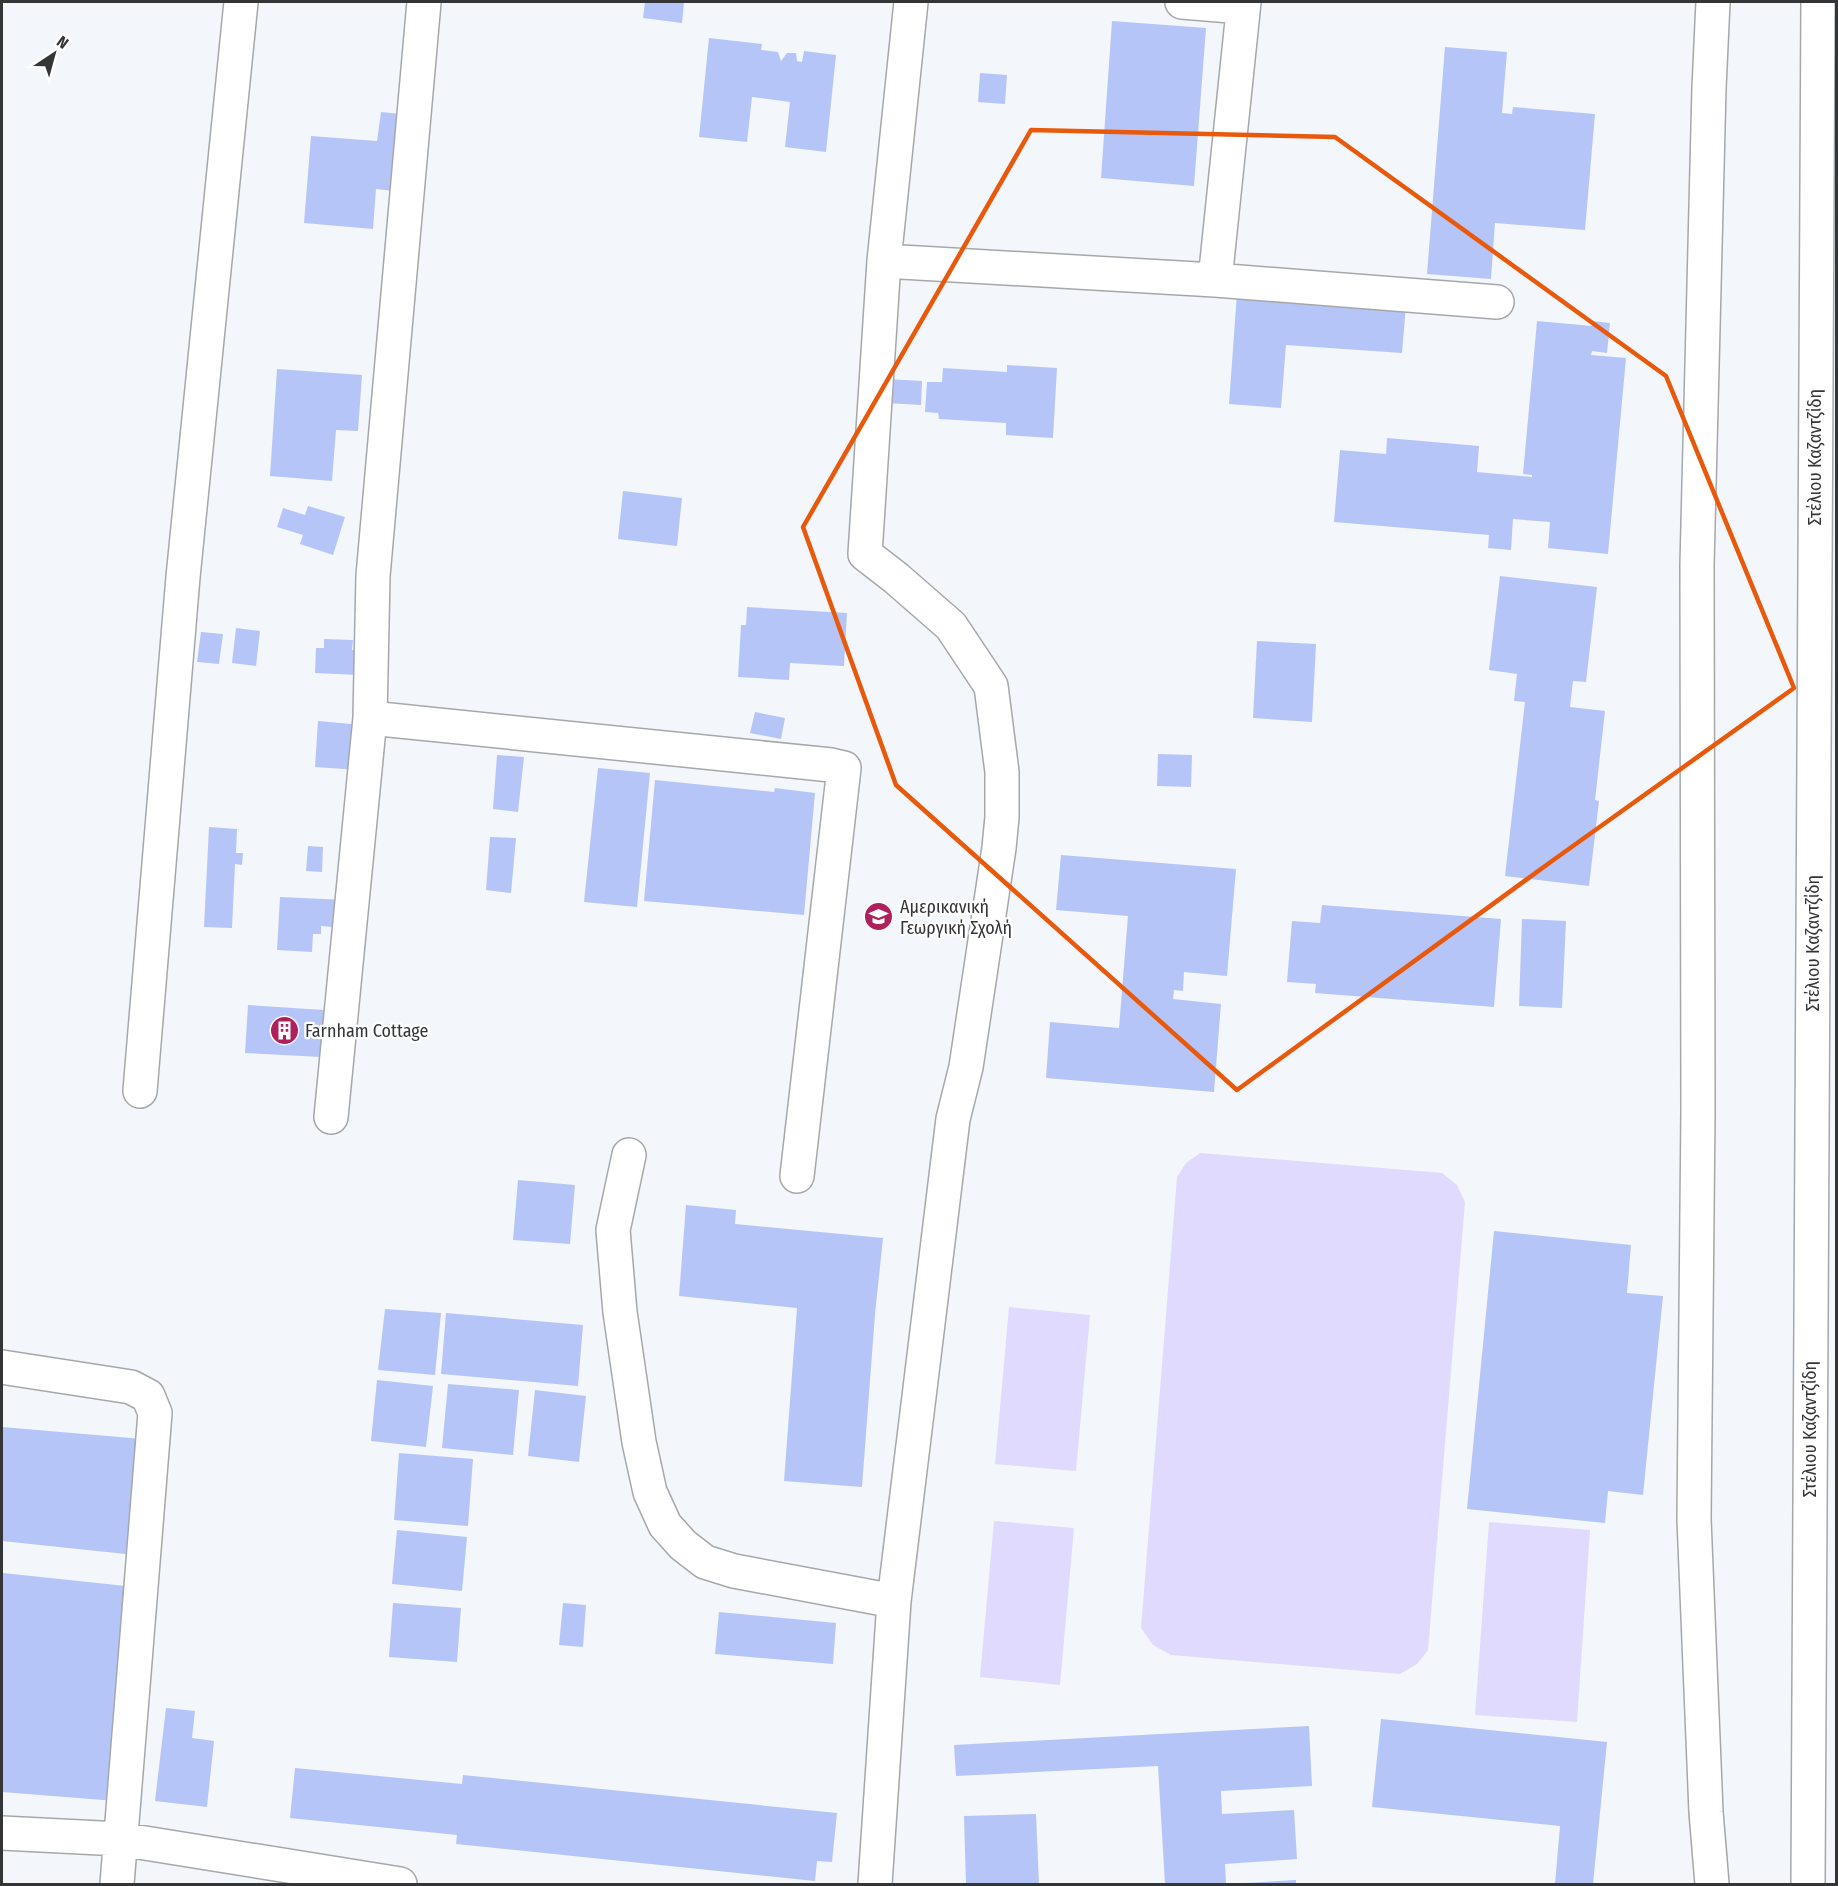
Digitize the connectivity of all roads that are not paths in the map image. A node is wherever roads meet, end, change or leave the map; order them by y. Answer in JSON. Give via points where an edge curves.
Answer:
{"nodes":[{"id":1,"x":241,"y":2,"type":"edge"},
{"id":2,"x":424,"y":2,"type":"edge"},
{"id":3,"x":911,"y":2,"type":"edge"},
{"id":4,"x":1182,"y":2,"type":"edge"},
{"id":5,"x":1713,"y":2,"type":"edge"},
{"id":6,"x":1818,"y":2,"type":"edge"},
{"id":7,"x":1243,"y":4,"type":"edge"},
{"id":8,"x":1827,"y":114,"type":"edge"},
{"id":9,"x":1827,"y":174,"type":"edge"},
{"id":10,"x":884,"y":261,"type":"junction"},
{"id":11,"x":1215,"y":280,"type":"junction"},
{"id":12,"x":1826,"y":296,"type":"edge"},
{"id":13,"x":1497,"y":302,"type":"dead end"},
{"id":14,"x":370,"y":718,"type":"junction"},
{"id":15,"x":140,"y":1091,"type":"dead end"},
{"id":16,"x":331,"y":1117,"type":"dead end"},
{"id":17,"x":629,"y":1155,"type":"dead end"},
{"id":18,"x":797,"y":1176,"type":"dead end"},
{"id":19,"x":2,"y":1367,"type":"edge"},
{"id":20,"x":894,"y":1601,"type":"junction"},
{"id":21,"x":2,"y":1833,"type":"edge"},
{"id":22,"x":120,"y":1839,"type":"junction"},
{"id":23,"x":277,"y":1875,"type":"edge"},
{"id":24,"x":117,"y":1884,"type":"edge"},
{"id":25,"x":400,"y":1884,"type":"edge"},
{"id":26,"x":875,"y":1884,"type":"edge"},
{"id":27,"x":1712,"y":1884,"type":"edge"},
{"id":28,"x":1808,"y":1884,"type":"edge"}],
"edges":[{"from":1,"to":15,"type":"main road","via":[[183,577]]},
{"from":2,"to":14,"type":"main road","via":[[374,576]]},
{"from":3,"to":10,"type":"main road"},
{"from":4,"to":7,"type":"main road"},
{"from":5,"to":27,"type":"main road","via":[[1697,565],[1694,1519]]},
{"from":6,"to":8,"type":"main road","name":"Στέλιου Καζαντζίδη"},
{"from":7,"to":11,"type":"main road"},
{"from":8,"to":9,"type":"main road","name":"Στέλιου Καζαντζίδη"},
{"from":9,"to":12,"type":"main road","name":"Στέλιου Καζαντζίδη"},
{"from":10,"to":11,"type":"main road"},
{"from":10,"to":20,"type":"main road","via":[[865,554],[951,626],[991,686],[1002,772],[999,848],[966,1067],[953,1119]]},
{"from":11,"to":13,"type":"main road"},
{"from":12,"to":28,"type":"main road","name":"Στέλιου Καζαντζίδη"},
{"from":14,"to":16,"type":"main road"},
{"from":14,"to":18,"type":"main road","via":[[844,768]]},
{"from":17,"to":20,"type":"main road","via":[[613,1230],[620,1312],[639,1442],[650,1492],[666,1525],[705,1562]]},
{"from":19,"to":22,"type":"main road","via":[[130,1387],[148,1396],[155,1413]]},
{"from":20,"to":26,"type":"main road"},
{"from":21,"to":22,"type":"main road"},
{"from":22,"to":23,"type":"main road"},
{"from":22,"to":24,"type":"main road"},
{"from":23,"to":25,"type":"main road"}]}
